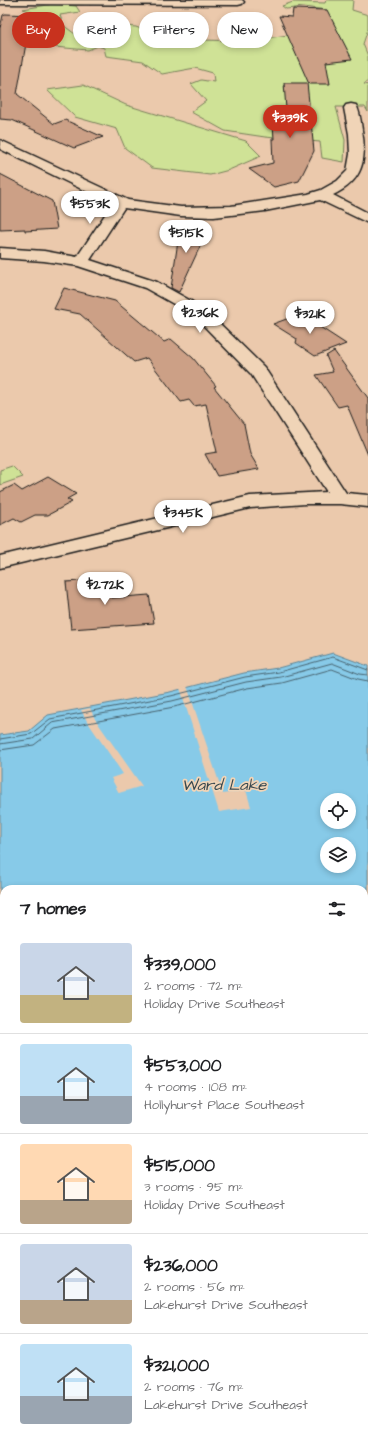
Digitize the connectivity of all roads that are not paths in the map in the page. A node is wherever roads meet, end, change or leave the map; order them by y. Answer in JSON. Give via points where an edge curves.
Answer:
{"nodes":[{"id":1,"x":0,"y":1,"type":"edge"},
{"id":2,"x":238,"y":2,"type":"dead end"},
{"id":3,"x":351,"y":108,"type":"dead end"},
{"id":4,"x":363,"y":143,"type":"edge"},
{"id":5,"x":0,"y":144,"type":"edge"},
{"id":6,"x":322,"y":195,"type":"junction"},
{"id":7,"x":121,"y":202,"type":"junction"},
{"id":8,"x":368,"y":219,"type":"edge"},
{"id":9,"x":0,"y":253,"type":"edge"},
{"id":10,"x":81,"y":262,"type":"junction"},
{"id":11,"x":340,"y":498,"type":"junction"},
{"id":12,"x":368,"y":501,"type":"edge"},
{"id":13,"x":0,"y":562,"type":"edge"}],
"edges":[{"from":1,"to":2,"type":"street"},
{"from":3,"to":4,"type":"street"},
{"from":4,"to":6,"type":"street","via":[[350,178]]},
{"from":5,"to":7,"type":"street"},
{"from":6,"to":7,"type":"street","via":[[256,208],[209,213],[164,211]]},
{"from":6,"to":8,"type":"street"},
{"from":7,"to":10,"type":"street"},
{"from":9,"to":10,"type":"street"},
{"from":10,"to":11,"type":"street","via":[[151,285],[185,304],[209,322],[258,371]]},
{"from":11,"to":12,"type":"street"},
{"from":11,"to":13,"type":"street","via":[[250,502]]}]}
